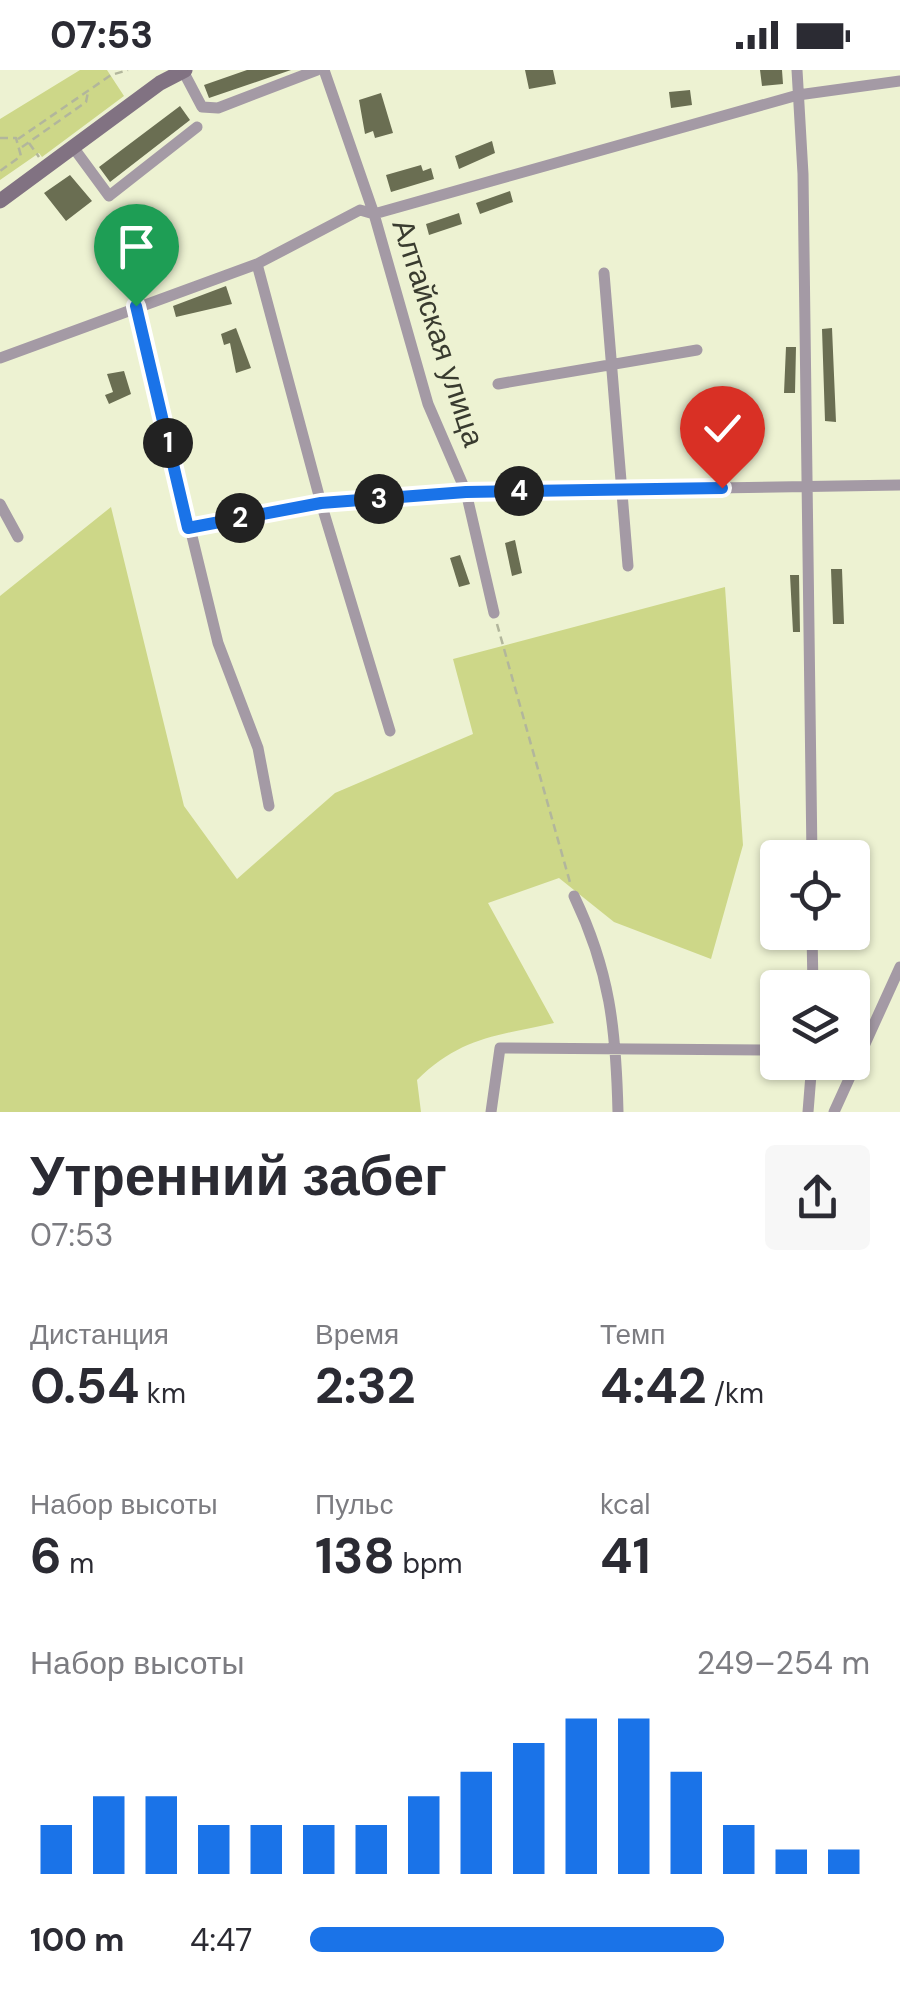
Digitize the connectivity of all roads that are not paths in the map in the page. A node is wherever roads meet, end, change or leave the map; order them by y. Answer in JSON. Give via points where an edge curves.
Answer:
{"nodes":[{"id":1,"x":321,"y":70,"type":"edge"},
{"id":2,"x":797,"y":70,"type":"edge"},
{"id":3,"x":184,"y":71,"type":"edge"},
{"id":4,"x":158,"y":76,"type":"edge"},
{"id":5,"x":900,"y":81,"type":"edge"},
{"id":6,"x":798,"y":94,"type":"junction"},
{"id":7,"x":197,"y":127,"type":"dead end"},
{"id":8,"x":73,"y":148,"type":"junction"},
{"id":9,"x":0,"y":202,"type":"edge"},
{"id":10,"x":374,"y":214,"type":"junction"},
{"id":11,"x":257,"y":264,"type":"junction"},
{"id":12,"x":604,"y":272,"type":"dead end"},
{"id":13,"x":136,"y":306,"type":"junction"},
{"id":14,"x":696,"y":350,"type":"dead end"},
{"id":15,"x":0,"y":358,"type":"edge"},
{"id":16,"x":615,"y":365,"type":"junction"},
{"id":17,"x":498,"y":384,"type":"dead end"},
{"id":18,"x":900,"y":486,"type":"edge"},
{"id":19,"x":625,"y":488,"type":"junction"},
{"id":20,"x":807,"y":488,"type":"junction"},
{"id":21,"x":466,"y":492,"type":"junction"},
{"id":22,"x":321,"y":503,"type":"junction"},
{"id":23,"x":0,"y":504,"type":"edge"},
{"id":24,"x":188,"y":528,"type":"junction"},
{"id":25,"x":18,"y":537,"type":"dead end"},
{"id":26,"x":628,"y":566,"type":"dead end"},
{"id":27,"x":494,"y":613,"type":"road end"},
{"id":28,"x":390,"y":731,"type":"dead end"},
{"id":29,"x":269,"y":806,"type":"dead end"},
{"id":30,"x":812,"y":840,"type":"edge"},
{"id":31,"x":574,"y":896,"type":"road end"},
{"id":32,"x":900,"y":967,"type":"edge"},
{"id":33,"x":870,"y":1024,"type":"edge"},
{"id":34,"x":616,"y":1050,"type":"junction"},
{"id":35,"x":760,"y":1050,"type":"edge"},
{"id":36,"x":811,"y":1080,"type":"edge"},
{"id":37,"x":845,"y":1080,"type":"edge"},
{"id":38,"x":491,"y":1112,"type":"edge"},
{"id":39,"x":618,"y":1112,"type":"edge"},
{"id":40,"x":808,"y":1112,"type":"edge"},
{"id":41,"x":834,"y":1112,"type":"edge"}],
"edges":[{"from":1,"to":3,"type":"street","via":[[218,108],[202,107]]},
{"from":1,"to":10,"type":"street","name":"Алтайская улица"},
{"from":2,"to":6,"type":"street"},
{"from":3,"to":4,"type":"main road"},
{"from":4,"to":8,"type":"main road"},
{"from":5,"to":6,"type":"street"},
{"from":6,"to":10,"type":"street"},
{"from":6,"to":20,"type":"street"},
{"from":7,"to":8,"type":"street","via":[[109,196]]},
{"from":8,"to":9,"type":"main road"},
{"from":10,"to":11,"type":"street","via":[[360,210]]},
{"from":10,"to":21,"type":"street","name":"Алтайская улица","via":[[428,404]]},
{"from":11,"to":13,"type":"street"},
{"from":11,"to":22,"type":"street"},
{"from":12,"to":16,"type":"street"},
{"from":13,"to":15,"type":"street"},
{"from":13,"to":24,"type":"street"},
{"from":14,"to":16,"type":"street"},
{"from":16,"to":17,"type":"street"},
{"from":16,"to":19,"type":"street"},
{"from":18,"to":20,"type":"street"},
{"from":19,"to":20,"type":"street"},
{"from":19,"to":21,"type":"street"},
{"from":19,"to":26,"type":"street"},
{"from":20,"to":30,"type":"street"},
{"from":21,"to":22,"type":"street"},
{"from":21,"to":27,"type":"street","name":"Алтайская улица"},
{"from":22,"to":24,"type":"street"},
{"from":22,"to":28,"type":"street"},
{"from":23,"to":25,"type":"street"},
{"from":24,"to":29,"type":"street","via":[[218,643],[258,748]]},
{"from":31,"to":34,"type":"street","via":[[600,950]]},
{"from":32,"to":33,"type":"street"},
{"from":34,"to":35,"type":"street"},
{"from":34,"to":38,"type":"street","via":[[500,1048]]},
{"from":34,"to":39,"type":"street"},
{"from":36,"to":40,"type":"street"},
{"from":37,"to":41,"type":"street"}]}
